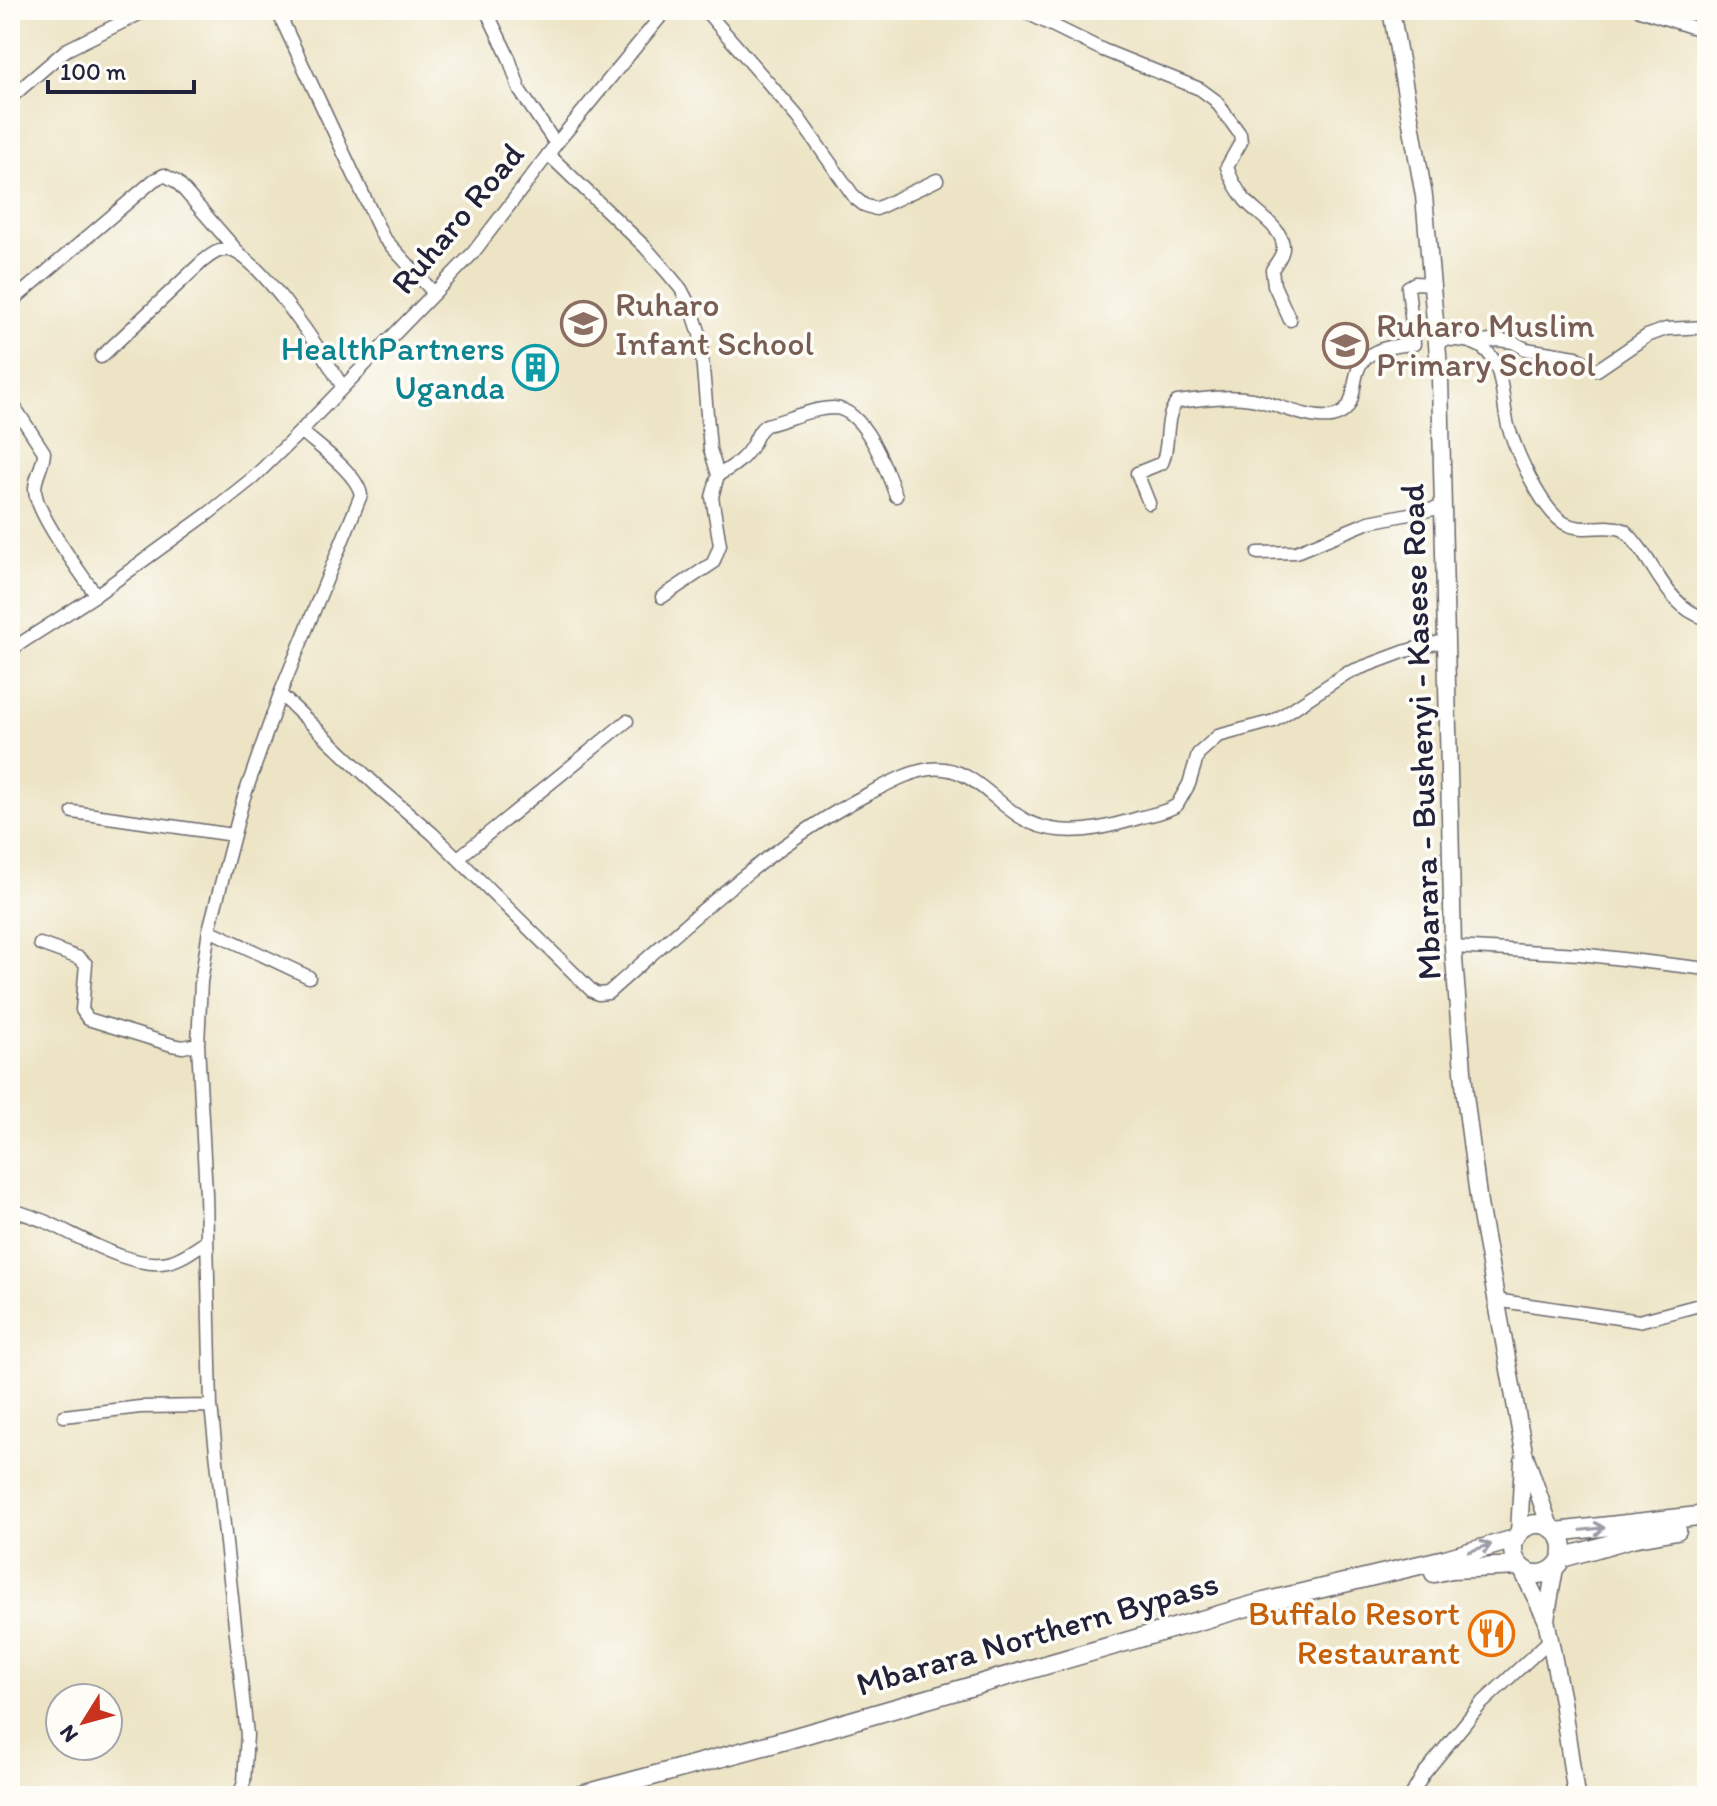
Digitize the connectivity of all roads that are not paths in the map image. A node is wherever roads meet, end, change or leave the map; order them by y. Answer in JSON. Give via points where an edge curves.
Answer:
{"nodes":[{"id":1,"x":147,"y":10,"type":"edge"},
{"id":2,"x":277,"y":10,"type":"edge"},
{"id":3,"x":486,"y":10,"type":"edge"},
{"id":4,"x":666,"y":10,"type":"edge"},
{"id":5,"x":705,"y":10,"type":"edge"},
{"id":6,"x":1021,"y":10,"type":"edge"},
{"id":7,"x":1391,"y":10,"type":"edge"},
{"id":8,"x":1640,"y":10,"type":"edge"},
{"id":9,"x":1050,"y":16,"type":"edge"},
{"id":10,"x":1707,"y":32,"type":"edge"},
{"id":11,"x":10,"y":98,"type":"edge"},
{"id":12,"x":552,"y":149,"type":"junction"},
{"id":13,"x":937,"y":180,"type":"dead end"},
{"id":14,"x":240,"y":255,"type":"junction"},
{"id":15,"x":1431,"y":284,"type":"junction"},
{"id":16,"x":434,"y":293,"type":"junction"},
{"id":17,"x":10,"y":303,"type":"edge"},
{"id":18,"x":1290,"y":320,"type":"dead end"},
{"id":19,"x":1707,"y":327,"type":"edge"},
{"id":20,"x":1436,"y":339,"type":"junction"},
{"id":21,"x":1475,"y":343,"type":"junction"},
{"id":22,"x":101,"y":357,"type":"dead end"},
{"id":23,"x":342,"y":386,"type":"junction"},
{"id":24,"x":10,"y":400,"type":"edge"},
{"id":25,"x":301,"y":431,"type":"junction"},
{"id":26,"x":718,"y":475,"type":"junction"},
{"id":27,"x":896,"y":496,"type":"dead end"},
{"id":28,"x":1149,"y":503,"type":"dead end"},
{"id":29,"x":1444,"y":507,"type":"junction"},
{"id":30,"x":1258,"y":553,"type":"dead end"},
{"id":31,"x":96,"y":595,"type":"junction"},
{"id":32,"x":662,"y":597,"type":"dead end"},
{"id":33,"x":1707,"y":619,"type":"edge"},
{"id":34,"x":1447,"y":640,"type":"junction"},
{"id":35,"x":11,"y":649,"type":"edge"},
{"id":36,"x":280,"y":694,"type":"junction"},
{"id":37,"x":627,"y":721,"type":"dead end"},
{"id":38,"x":73,"y":812,"type":"dead end"},
{"id":39,"x":233,"y":835,"type":"junction"},
{"id":40,"x":458,"y":858,"type":"junction"},
{"id":41,"x":209,"y":930,"type":"junction"},
{"id":42,"x":40,"y":944,"type":"dead end"},
{"id":43,"x":1453,"y":947,"type":"junction"},
{"id":44,"x":1707,"y":969,"type":"edge"},
{"id":45,"x":309,"y":977,"type":"dead end"},
{"id":46,"x":198,"y":1044,"type":"junction"},
{"id":47,"x":10,"y":1209,"type":"edge"},
{"id":48,"x":207,"y":1241,"type":"junction"},
{"id":49,"x":1495,"y":1300,"type":"junction"},
{"id":50,"x":1707,"y":1303,"type":"edge"},
{"id":51,"x":211,"y":1406,"type":"junction"},
{"id":52,"x":64,"y":1416,"type":"dead end"},
{"id":53,"x":1524,"y":1452,"type":"junction"},
{"id":54,"x":1707,"y":1515,"type":"edge"},
{"id":55,"x":1707,"y":1526,"type":"edge"},
{"id":56,"x":1553,"y":1530,"type":"junction"},
{"id":57,"x":1517,"y":1536,"type":"junction"},
{"id":58,"x":1558,"y":1563,"type":"junction"},
{"id":59,"x":1520,"y":1566,"type":"junction"},
{"id":60,"x":1546,"y":1619,"type":"junction"},
{"id":61,"x":1551,"y":1639,"type":"junction"},
{"id":62,"x":239,"y":1796,"type":"edge"},
{"id":63,"x":578,"y":1796,"type":"edge"},
{"id":64,"x":609,"y":1796,"type":"edge"},
{"id":65,"x":1411,"y":1796,"type":"edge"},
{"id":66,"x":1576,"y":1796,"type":"edge"}],
"edges":[{"from":1,"to":11,"type":"street","via":[[66,50]]},
{"from":2,"to":16,"type":"street","via":[[383,237]]},
{"from":3,"to":12,"type":"street","via":[[520,91]]},
{"from":4,"to":12,"type":"street","name":"Ruharo Road"},
{"from":5,"to":13,"type":"street","via":[[798,117],[864,205],[876,209]]},
{"from":6,"to":9,"type":"street"},
{"from":7,"to":15,"type":"main road","name":"Mbarara - Bushenyi - Kasese Road","via":[[1424,196]]},
{"from":8,"to":10,"type":"street"},
{"from":9,"to":18,"type":"street","via":[[1103,50],[1215,100],[1240,134],[1227,167],[1231,179],[1282,243],[1283,252],[1272,270]]},
{"from":12,"to":16,"type":"street","name":"Ruharo Road","via":[[473,253]]},
{"from":12,"to":26,"type":"street","via":[[687,299],[700,334],[710,449]]},
{"from":14,"to":17,"type":"street","via":[[177,182],[164,175]]},
{"from":14,"to":22,"type":"street","via":[[219,250],[202,262]]},
{"from":14,"to":23,"type":"street","via":[[285,304]]},
{"from":15,"to":20,"type":"main road","name":"Mbarara - Bushenyi - Kasese Road"},
{"from":15,"to":28,"type":"street","via":[[1408,287],[1414,344],[1368,356],[1359,365],[1349,406],[1340,413],[1317,417],[1250,398],[1177,402],[1170,413],[1162,463],[1137,473]]},
{"from":16,"to":23,"type":"street","name":"Ruharo Road"},
{"from":19,"to":21,"type":"street","via":[[1666,329],[1647,336],[1597,370],[1576,357],[1513,342]]},
{"from":20,"to":21,"type":"street"},
{"from":20,"to":29,"type":"main road","name":"Mbarara - Bushenyi - Kasese Road"},
{"from":21,"to":33,"type":"street","via":[[1501,376],[1508,427],[1549,510],[1579,530],[1624,530],[1678,603]]},
{"from":23,"to":25,"type":"street","name":"Ruharo Road"},
{"from":24,"to":31,"type":"street","via":[[44,452],[35,486],[41,510]]},
{"from":25,"to":31,"type":"street","name":"Ruharo Road","via":[[253,478]]},
{"from":25,"to":36,"type":"street","via":[[350,476],[361,495]]},
{"from":26,"to":27,"type":"street","via":[[742,459],[766,425],[836,408],[850,412],[868,434]]},
{"from":26,"to":32,"type":"street","via":[[712,497],[719,555]]},
{"from":29,"to":30,"type":"street","via":[[1369,522],[1296,552]]},
{"from":29,"to":34,"type":"main road","name":"Mbarara - Bushenyi - Kasese Road"},
{"from":31,"to":35,"type":"street","name":"Ruharo Road"},
{"from":34,"to":40,"type":"street","via":[[1347,673],[1274,721],[1218,736],[1198,754],[1177,805],[1114,826],[1053,831],[1027,821],[986,789],[947,769],[900,778],[815,823],[729,887],[604,994],[592,991]]},
{"from":34,"to":43,"type":"main road","name":"Mbarara - Bushenyi - Kasese Road"},
{"from":36,"to":39,"type":"street"},
{"from":36,"to":40,"type":"street"},
{"from":37,"to":40,"type":"street"},
{"from":38,"to":39,"type":"street"},
{"from":39,"to":41,"type":"street"},
{"from":41,"to":45,"type":"street"},
{"from":41,"to":46,"type":"street"},
{"from":42,"to":46,"type":"street","via":[[86,964],[82,1010],[88,1019],[172,1045]]},
{"from":43,"to":44,"type":"street"},
{"from":43,"to":49,"type":"main road","name":"Mbarara - Bushenyi - Kasese Road","via":[[1465,1095]]},
{"from":46,"to":48,"type":"street"},
{"from":47,"to":48,"type":"street","via":[[141,1261],[167,1263]]},
{"from":48,"to":51,"type":"street"},
{"from":49,"to":50,"type":"street","via":[[1639,1321]]},
{"from":49,"to":53,"type":"main road","name":"Mbarara - Bushenyi - Kasese Road"},
{"from":51,"to":52,"type":"street"},
{"from":51,"to":62,"type":"street","via":[[246,1720],[247,1756]]},
{"from":53,"to":56,"type":"main road","name":"Mbarara - Bushenyi - Kasese Road"},
{"from":53,"to":57,"type":"main road","name":"Mbarara - Bushenyi - Kasese Road"},
{"from":56,"to":54,"type":"highway","name":"Mbarara Northern Bypass","one_way":true},
{"from":55,"to":58,"type":"highway","via":[[1632,1538]]},
{"from":56,"to":57,"type":"highway","name":"Mbarara Northern Bypass","via":[[1533,1525]]},
{"from":56,"to":58,"type":"highway","via":[[1563,1547]]},
{"from":57,"to":59,"type":"highway","via":[[1513,1554]]},
{"from":63,"to":57,"type":"highway","name":"Mbarara Northern Bypass","one_way":true},
{"from":58,"to":59,"type":"highway","via":[[1549,1572],[1533,1574]]},
{"from":58,"to":60,"type":"main road"},
{"from":59,"to":60,"type":"main road"},
{"from":59,"to":64,"type":"highway","via":[[1451,1569],[1298,1603]]},
{"from":60,"to":61,"type":"main road"},
{"from":61,"to":65,"type":"street","via":[[1480,1705]]},
{"from":61,"to":66,"type":"main road"}]}
